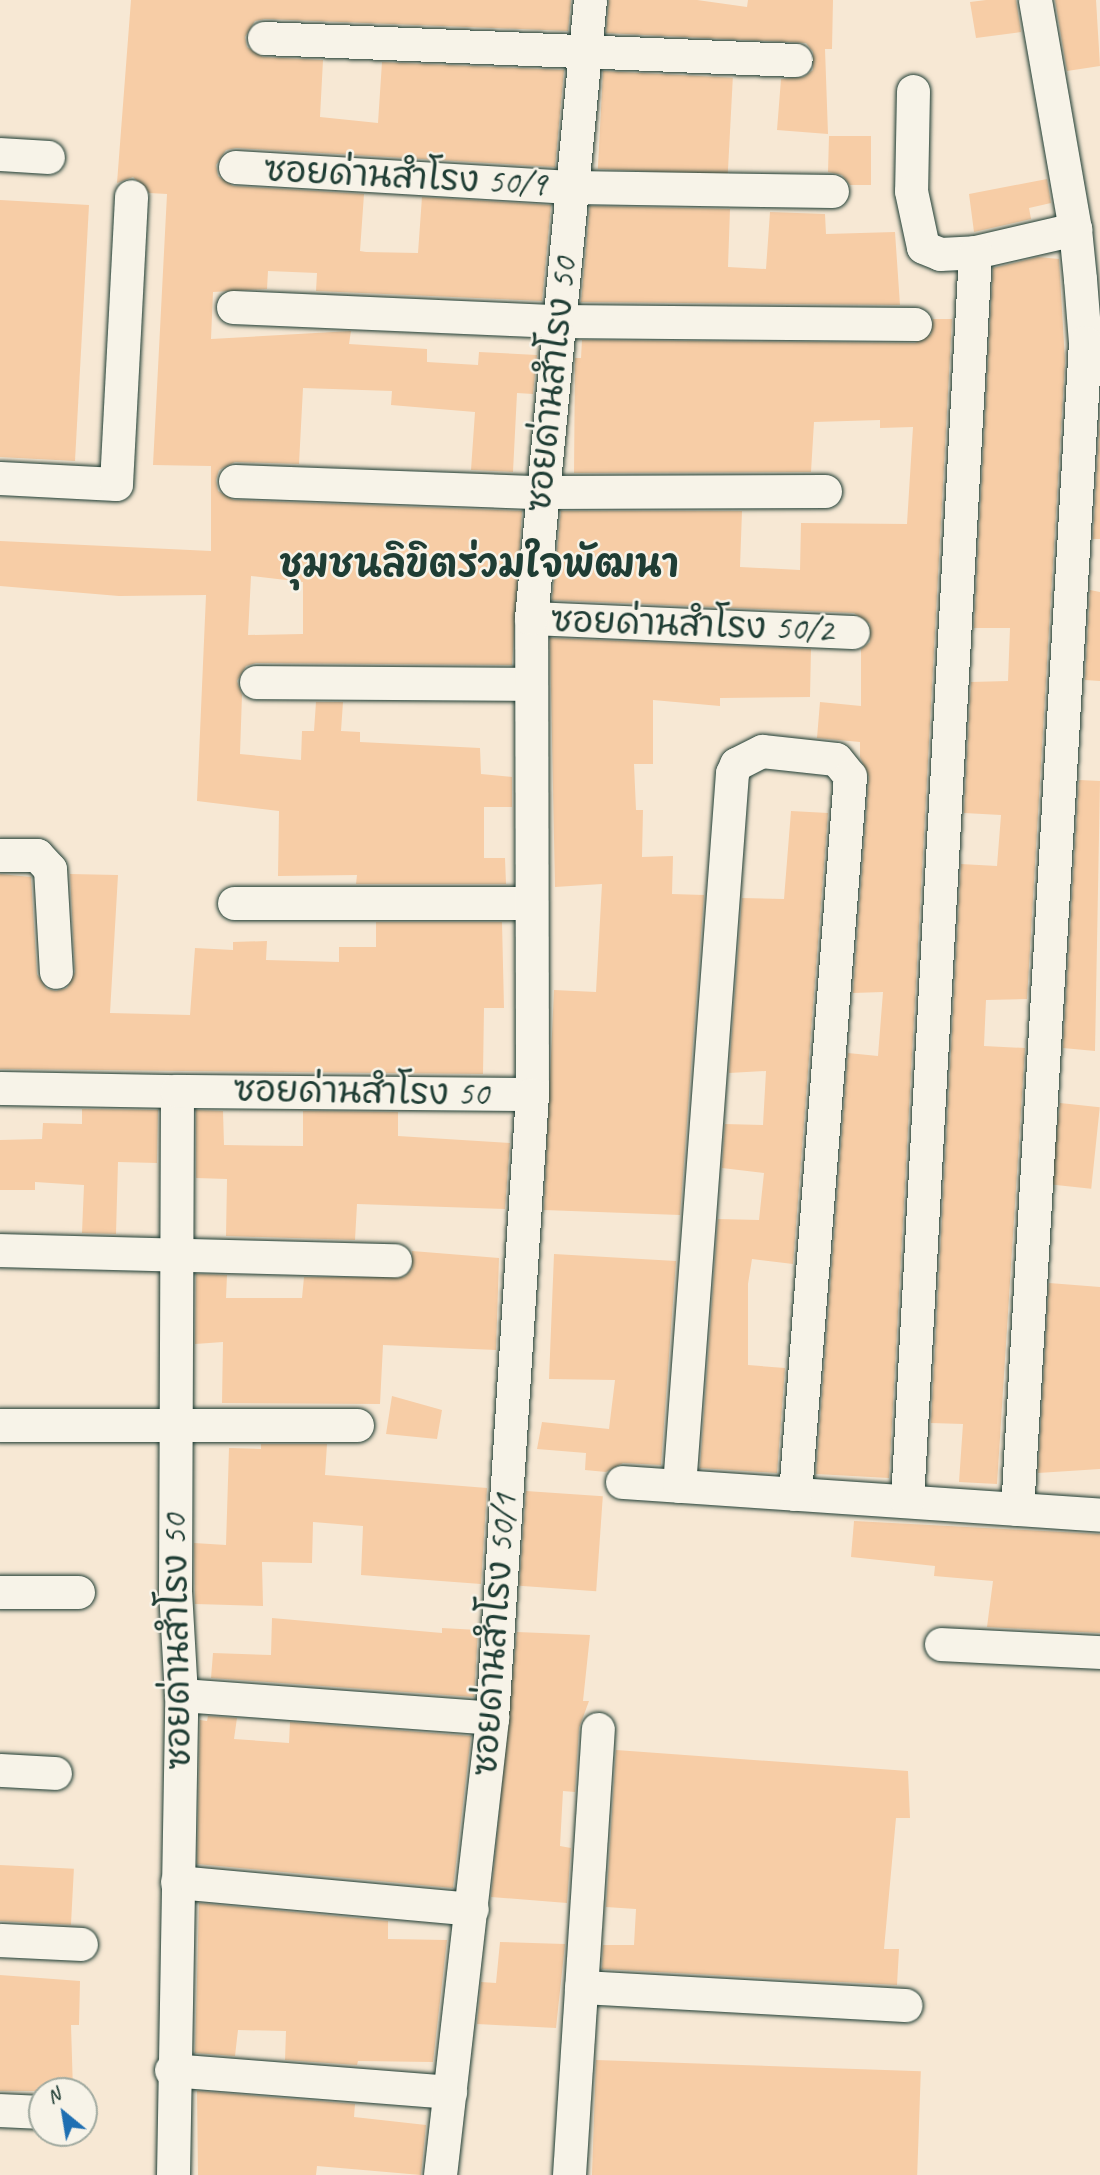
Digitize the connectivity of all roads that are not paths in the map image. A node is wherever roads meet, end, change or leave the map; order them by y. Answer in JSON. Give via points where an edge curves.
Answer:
{"nodes":[{"id":1,"x":590,"y":0,"type":"edge"},
{"id":2,"x":1035,"y":0,"type":"edge"},
{"id":3,"x":264,"y":38,"type":"dead end"},
{"id":4,"x":586,"y":49,"type":"junction"},
{"id":5,"x":796,"y":60,"type":"dead end"},
{"id":6,"x":913,"y":92,"type":"dead end"},
{"id":7,"x":0,"y":154,"type":"edge"},
{"id":8,"x":48,"y":157,"type":"dead end"},
{"id":9,"x":235,"y":167,"type":"dead end"},
{"id":10,"x":574,"y":187,"type":"junction"},
{"id":11,"x":832,"y":191,"type":"dead end"},
{"id":12,"x":131,"y":197,"type":"dead end"},
{"id":13,"x":1075,"y":229,"type":"junction"},
{"id":14,"x":975,"y":252,"type":"junction"},
{"id":15,"x":233,"y":307,"type":"dead end"},
{"id":16,"x":557,"y":321,"type":"junction"},
{"id":17,"x":915,"y":324,"type":"dead end"},
{"id":18,"x":1092,"y":341,"type":"edge"},
{"id":19,"x":0,"y":478,"type":"edge"},
{"id":20,"x":234,"y":481,"type":"dead end"},
{"id":21,"x":825,"y":491,"type":"dead end"},
{"id":22,"x":539,"y":492,"type":"junction"},
{"id":23,"x":531,"y":618,"type":"junction"},
{"id":24,"x":853,"y":632,"type":"dead end"},
{"id":25,"x":256,"y":682,"type":"dead end"},
{"id":26,"x":529,"y":684,"type":"junction"},
{"id":27,"x":0,"y":855,"type":"edge"},
{"id":28,"x":234,"y":903,"type":"dead end"},
{"id":29,"x":531,"y":903,"type":"junction"},
{"id":30,"x":56,"y":972,"type":"dead end"},
{"id":31,"x":0,"y":1088,"type":"edge"},
{"id":32,"x":177,"y":1091,"type":"junction"},
{"id":33,"x":532,"y":1094,"type":"junction"},
{"id":34,"x":0,"y":1250,"type":"edge"},
{"id":35,"x":175,"y":1254,"type":"junction"},
{"id":36,"x":396,"y":1260,"type":"dead end"},
{"id":37,"x":0,"y":1424,"type":"edge"},
{"id":38,"x":357,"y":1425,"type":"dead end"},
{"id":39,"x":176,"y":1426,"type":"junction"},
{"id":40,"x":622,"y":1482,"type":"dead end"},
{"id":41,"x":679,"y":1486,"type":"junction"},
{"id":42,"x":794,"y":1494,"type":"junction"},
{"id":43,"x":907,"y":1501,"type":"junction"},
{"id":44,"x":1017,"y":1509,"type":"junction"},
{"id":45,"x":1100,"y":1515,"type":"edge"},
{"id":46,"x":0,"y":1592,"type":"edge"},
{"id":47,"x":78,"y":1592,"type":"dead end"},
{"id":48,"x":941,"y":1644,"type":"dead end"},
{"id":49,"x":1100,"y":1652,"type":"edge"},
{"id":50,"x":181,"y":1695,"type":"junction"},
{"id":51,"x":492,"y":1718,"type":"junction"},
{"id":52,"x":598,"y":1729,"type":"dead end"},
{"id":53,"x":0,"y":1770,"type":"edge"},
{"id":54,"x":55,"y":1773,"type":"dead end"},
{"id":55,"x":177,"y":1882,"type":"junction"},
{"id":56,"x":472,"y":1909,"type":"junction"},
{"id":57,"x":0,"y":1940,"type":"edge"},
{"id":58,"x":81,"y":1944,"type":"dead end"},
{"id":59,"x":581,"y":1987,"type":"junction"},
{"id":60,"x":906,"y":2005,"type":"dead end"},
{"id":61,"x":171,"y":2070,"type":"junction"},
{"id":62,"x":450,"y":2092,"type":"junction"},
{"id":63,"x":0,"y":2110,"type":"edge"},
{"id":64,"x":28,"y":2111,"type":"edge"},
{"id":65,"x":173,"y":2175,"type":"edge"},
{"id":66,"x":440,"y":2175,"type":"edge"},
{"id":67,"x":569,"y":2175,"type":"edge"}],
"edges":[{"from":1,"to":4,"type":"street","name":"ซอยด่านสำโรง 50"},
{"from":2,"to":13,"type":"street"},
{"from":3,"to":4,"type":"street"},
{"from":4,"to":5,"type":"street"},
{"from":4,"to":10,"type":"street","name":"ซอยด่านสำโรง 50"},
{"from":6,"to":14,"type":"street","via":[[911,191],[919,241],[940,254]]},
{"from":7,"to":8,"type":"street"},
{"from":9,"to":10,"type":"street","name":"ซอยด่านสำโรง 50/9"},
{"from":10,"to":11,"type":"street","name":"ซอยด่านสำโรง 50/9"},
{"from":10,"to":16,"type":"street","name":"ซอยด่านสำโรง 50"},
{"from":12,"to":19,"type":"street","via":[[116,484]]},
{"from":13,"to":14,"type":"street"},
{"from":13,"to":18,"type":"street"},
{"from":14,"to":43,"type":"street"},
{"from":15,"to":16,"type":"street"},
{"from":16,"to":17,"type":"street"},
{"from":16,"to":22,"type":"street","name":"ซอยด่านสำโรง 50"},
{"from":18,"to":44,"type":"street"},
{"from":20,"to":22,"type":"street"},
{"from":21,"to":22,"type":"street"},
{"from":22,"to":23,"type":"street","name":"ซอยด่านสำโรง 50"},
{"from":23,"to":24,"type":"street","name":"ซอยด่านสำโรง 50/2"},
{"from":23,"to":26,"type":"street","name":"ซอยด่านสำโรง 50"},
{"from":25,"to":26,"type":"street"},
{"from":26,"to":29,"type":"street","name":"ซอยด่านสำโรง 50"},
{"from":27,"to":30,"type":"street","via":[[37,855],[50,869]]},
{"from":28,"to":29,"type":"street"},
{"from":29,"to":33,"type":"street","name":"ซอยด่านสำโรง 50"},
{"from":31,"to":32,"type":"street"},
{"from":32,"to":33,"type":"street","name":"ซอยด่านสำโรง 50"},
{"from":32,"to":35,"type":"street","name":"ซอยด่านสำโรง 50"},
{"from":33,"to":51,"type":"street","name":"ซอยด่านสำโรง 50/1"},
{"from":34,"to":35,"type":"street"},
{"from":35,"to":36,"type":"street"},
{"from":35,"to":39,"type":"street","name":"ซอยด่านสำโรง 50"},
{"from":37,"to":39,"type":"street"},
{"from":38,"to":39,"type":"street"},
{"from":39,"to":50,"type":"street","name":"ซอยด่านสำโรง 50"},
{"from":40,"to":41,"type":"street"},
{"from":41,"to":42,"type":"street"},
{"from":41,"to":42,"type":"street","via":[[732,773],[736,764],[762,751],[836,759],[850,776]]},
{"from":42,"to":43,"type":"street"},
{"from":43,"to":44,"type":"street"},
{"from":44,"to":45,"type":"street"},
{"from":46,"to":47,"type":"street"},
{"from":48,"to":49,"type":"street"},
{"from":50,"to":51,"type":"street"},
{"from":50,"to":55,"type":"street","name":"ซอยด่านสำโรง 50"},
{"from":51,"to":56,"type":"street","name":"ซอยด่านสำโรง 50/1"},
{"from":52,"to":59,"type":"street"},
{"from":53,"to":54,"type":"street"},
{"from":55,"to":56,"type":"street"},
{"from":55,"to":61,"type":"street","name":"ซอยด่านสำโรง 50"},
{"from":56,"to":62,"type":"street","name":"ซอยด่านสำโรง 50/1"},
{"from":57,"to":58,"type":"street"},
{"from":59,"to":60,"type":"street"},
{"from":59,"to":67,"type":"street"},
{"from":61,"to":62,"type":"street"},
{"from":61,"to":65,"type":"street","name":"ซอยด่านสำโรง 50"},
{"from":62,"to":66,"type":"street","name":"ซอยด่านสำโรง 50/1"},
{"from":63,"to":64,"type":"street"}]}
